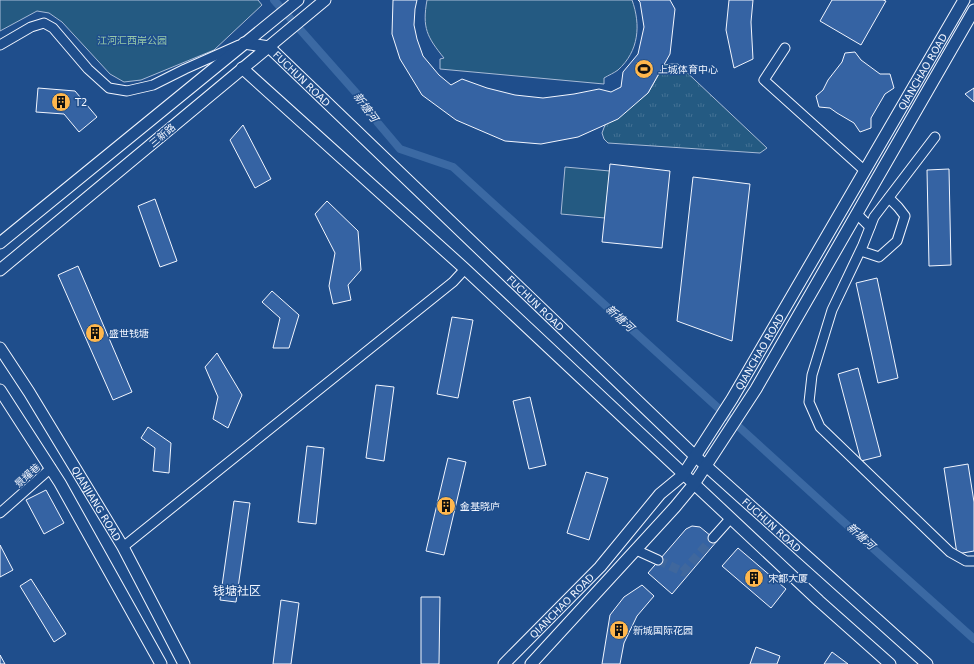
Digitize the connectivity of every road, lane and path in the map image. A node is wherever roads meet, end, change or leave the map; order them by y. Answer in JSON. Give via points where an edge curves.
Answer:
{"nodes":[{"id":1,"x":325,"y":0,"type":"edge"},
{"id":2,"x":964,"y":0,"type":"edge"},
{"id":3,"x":967,"y":0,"type":"edge"},
{"id":4,"x":294,"y":3,"type":"edge"},
{"id":5,"x":974,"y":5,"type":"edge"},
{"id":6,"x":974,"y":10,"type":"edge"},
{"id":7,"x":244,"y":43,"type":"junction"},
{"id":8,"x":0,"y":45,"type":"edge"},
{"id":9,"x":268,"y":47,"type":"junction"},
{"id":10,"x":785,"y":48,"type":"dead end"},
{"id":11,"x":242,"y":68,"type":"junction"},
{"id":12,"x":935,"y":136,"type":"dead end"},
{"id":13,"x":865,"y":171,"type":"junction"},
{"id":14,"x":888,"y":198,"type":"junction"},
{"id":15,"x":856,"y":214,"type":"junction"},
{"id":16,"x":870,"y":227,"type":"junction"},
{"id":17,"x":0,"y":242,"type":"edge"},
{"id":18,"x":860,"y":251,"type":"junction"},
{"id":19,"x":465,"y":269,"type":"junction"},
{"id":20,"x":0,"y":270,"type":"edge"},
{"id":21,"x":0,"y":348,"type":"edge"},
{"id":22,"x":0,"y":390,"type":"edge"},
{"id":23,"x":695,"y":456,"type":"junction"},
{"id":24,"x":706,"y":466,"type":"junction"},
{"id":25,"x":51,"y":468,"type":"junction"},
{"id":26,"x":683,"y":474,"type":"junction"},
{"id":27,"x":694,"y":484,"type":"junction"},
{"id":28,"x":0,"y":513,"type":"edge"},
{"id":29,"x":730,"y":519,"type":"junction"},
{"id":30,"x":713,"y":538,"type":"tunnel mouth"},
{"id":31,"x":123,"y":547,"type":"junction"},
{"id":32,"x":636,"y":550,"type":"junction"},
{"id":33,"x":658,"y":560,"type":"tunnel mouth"},
{"id":34,"x":974,"y":561,"type":"edge"},
{"id":35,"x":161,"y":664,"type":"edge"},
{"id":36,"x":184,"y":664,"type":"edge"},
{"id":37,"x":504,"y":664,"type":"edge"},
{"id":38,"x":531,"y":664,"type":"edge"},
{"id":39,"x":890,"y":664,"type":"edge"},
{"id":40,"x":927,"y":664,"type":"edge"}],
"edges":[{"from":1,"to":9,"type":"main road","name":"三新路"},
{"from":2,"to":13,"type":"main road","name":"QIANCHAO ROAD"},
{"from":3,"to":5,"type":"main road"},
{"from":4,"to":7,"type":"main road","name":"三新路"},
{"from":6,"to":15,"type":"main road","name":"QIANCHAO ROAD"},
{"from":7,"to":8,"type":"street","name":"三新路","via":[[154,85],[127,91],[109,88],[88,69],[54,28],[44,23],[31,27]]},
{"from":7,"to":9,"type":"main road","name":"FUCHUN ROAD"},
{"from":7,"to":11,"type":"main road"},
{"from":7,"to":17,"type":"main road","name":"三新路"},
{"from":9,"to":11,"type":"main road","name":"三新路"},
{"from":9,"to":23,"type":"main road","name":"FUCHUN ROAD"},
{"from":10,"to":13,"type":"street","via":[[764,80]]},
{"from":11,"to":19,"type":"main road"},
{"from":11,"to":20,"type":"main road","name":"三新路"},
{"from":12,"to":14,"type":"street"},
{"from":13,"to":23,"type":"main road","name":"QIANCHAO ROAD","via":[[732,399]]},
{"from":14,"to":16,"type":"street"},
{"from":14,"to":18,"type":"street","via":[[905,216],[897,241],[879,257]]},
{"from":15,"to":16,"type":"street"},
{"from":15,"to":24,"type":"main road","name":"QIANCHAO ROAD","via":[[756,389]]},
{"from":16,"to":18,"type":"street"},
{"from":18,"to":34,"type":"street","via":[[832,310],[812,375],[809,402],[820,427],[950,552],[966,561]]},
{"from":19,"to":26,"type":"main road"},
{"from":19,"to":31,"type":"street"},
{"from":21,"to":31,"type":"main road","name":"QIANJIANG ROAD"},
{"from":22,"to":25,"type":"main road"},
{"from":23,"to":24,"type":"main road","name":"FUCHUN ROAD"},
{"from":23,"to":26,"type":"main road","name":"QIANCHAO ROAD"},
{"from":24,"to":27,"type":"main road","name":"QIANCHAO ROAD"},
{"from":24,"to":40,"type":"main road","name":"FUCHUN ROAD"},
{"from":25,"to":28,"type":"street","name":"景耀巷"},
{"from":25,"to":35,"type":"main road"},
{"from":26,"to":27,"type":"main road"},
{"from":26,"to":37,"type":"main road","name":"QIANCHAO ROAD","via":[[660,494],[600,567]]},
{"from":27,"to":29,"type":"main road"},
{"from":27,"to":32,"type":"main road","name":"QIANCHAO ROAD"},
{"from":29,"to":30,"type":"street"},
{"from":29,"to":39,"type":"main road"},
{"from":31,"to":36,"type":"main road","name":"QIANJIANG ROAD"},
{"from":32,"to":33,"type":"street"},
{"from":32,"to":38,"type":"main road","name":"QIANCHAO ROAD"}]}
